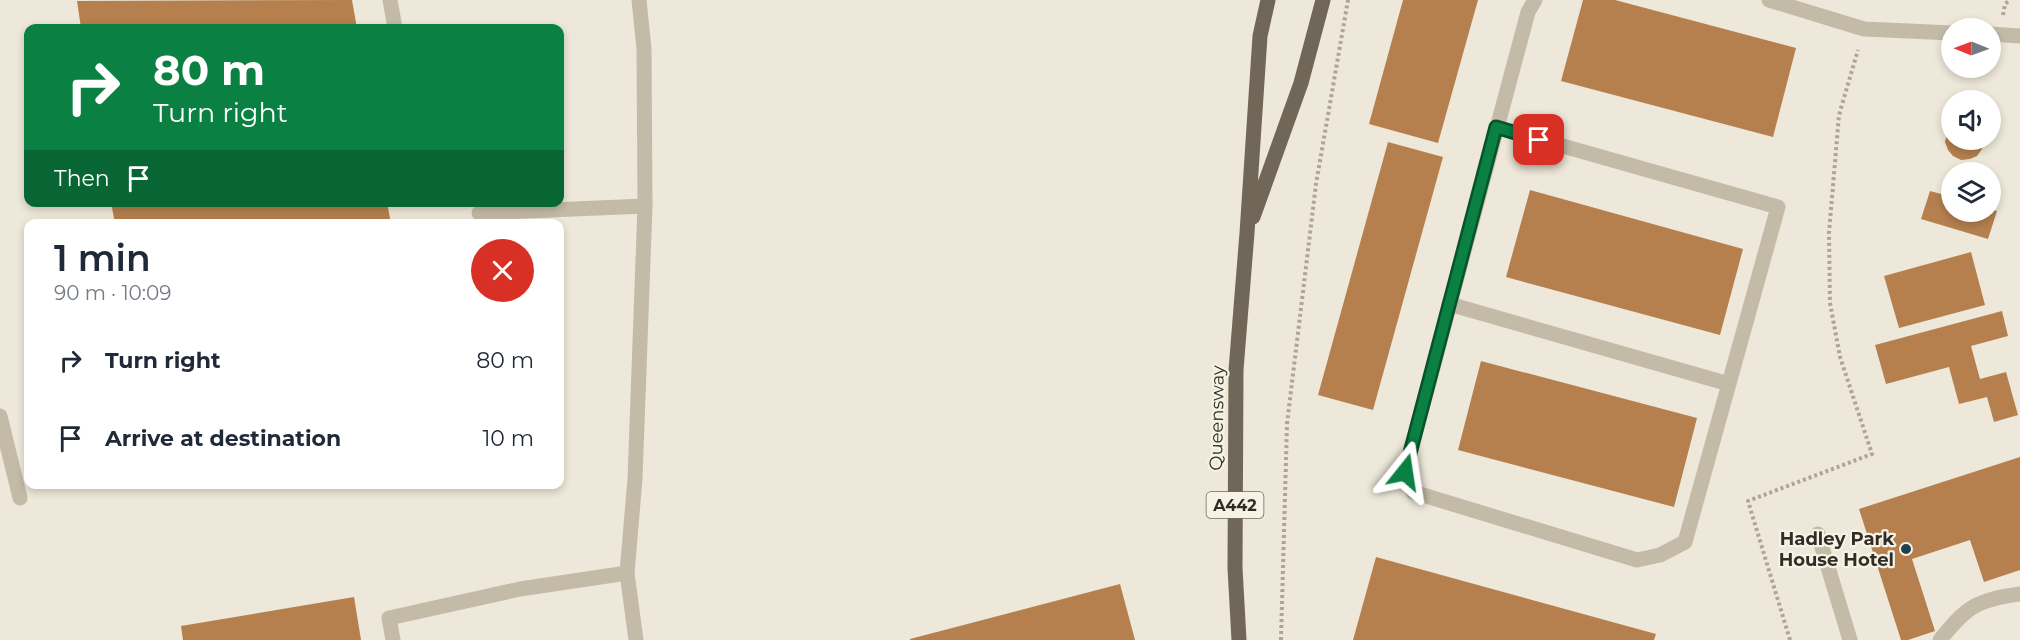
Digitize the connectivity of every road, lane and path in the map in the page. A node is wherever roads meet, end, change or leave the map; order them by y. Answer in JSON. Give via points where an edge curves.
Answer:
{"nodes":[{"id":1,"x":390,"y":0,"type":"edge"},
{"id":2,"x":639,"y":0,"type":"edge"},
{"id":3,"x":1268,"y":0,"type":"edge"},
{"id":4,"x":1323,"y":0,"type":"edge"},
{"id":5,"x":1348,"y":0,"type":"edge"},
{"id":6,"x":1535,"y":0,"type":"edge"},
{"id":7,"x":1769,"y":0,"type":"edge"},
{"id":8,"x":2010,"y":0,"type":"edge"},
{"id":9,"x":2005,"y":4,"type":"dead end"},
{"id":10,"x":394,"y":24,"type":"edge"},
{"id":11,"x":1864,"y":29,"type":"junction"},
{"id":12,"x":1941,"y":32,"type":"edge"},
{"id":13,"x":2001,"y":35,"type":"edge"},
{"id":14,"x":2020,"y":36,"type":"edge"},
{"id":15,"x":1496,"y":127,"type":"junction"},
{"id":16,"x":645,"y":206,"type":"junction"},
{"id":17,"x":479,"y":213,"type":"dead end"},
{"id":18,"x":1247,"y":233,"type":"junction"},
{"id":19,"x":1449,"y":304,"type":"junction"},
{"id":20,"x":1730,"y":384,"type":"junction"},
{"id":21,"x":0,"y":416,"type":"edge"},
{"id":22,"x":20,"y":498,"type":"dead end"},
{"id":23,"x":1818,"y":534,"type":"dead end"},
{"id":24,"x":627,"y":573,"type":"junction"},
{"id":25,"x":2020,"y":594,"type":"edge"},
{"id":26,"x":393,"y":640,"type":"edge"},
{"id":27,"x":636,"y":640,"type":"edge"},
{"id":28,"x":1239,"y":640,"type":"edge"},
{"id":29,"x":1282,"y":640,"type":"edge"},
{"id":30,"x":1790,"y":640,"type":"edge"},
{"id":31,"x":1850,"y":640,"type":"edge"},
{"id":32,"x":1940,"y":640,"type":"edge"}],
"edges":[{"from":1,"to":10,"type":"street"},
{"from":2,"to":16,"type":"street","via":[[644,49]]},
{"from":3,"to":18,"type":"main road","name":"Queensway","number":"A442","via":[[1260,36]]},
{"from":4,"to":18,"type":"main road","name":"Queensway","number":"A442","via":[[1301,83]]},
{"from":5,"to":29,"type":"path","via":[[1316,184],[1287,424]]},
{"from":6,"to":15,"type":"street","via":[[1528,12]]},
{"from":7,"to":11,"type":"street"},
{"from":8,"to":9,"type":"path"},
{"from":11,"to":12,"type":"street"},
{"from":11,"to":30,"type":"path","via":[[1839,116],[1829,233],[1830,303],[1840,357],[1872,454],[1748,501]]},
{"from":13,"to":14,"type":"street"},
{"from":15,"to":19,"type":"street"},
{"from":15,"to":20,"type":"street","via":[[1778,207]]},
{"from":16,"to":17,"type":"street"},
{"from":16,"to":24,"type":"street","via":[[635,479]]},
{"from":18,"to":28,"type":"main road","name":"Queensway","number":"A442","via":[[1236,370],[1235,568]]},
{"from":19,"to":20,"type":"street"},
{"from":19,"to":20,"type":"street","via":[[1405,472],[1413,492],[1637,560],[1660,555],[1685,542]]},
{"from":21,"to":22,"type":"street"},
{"from":23,"to":31,"type":"street"},
{"from":24,"to":26,"type":"street","via":[[520,589],[389,618]]},
{"from":24,"to":27,"type":"street"},
{"from":25,"to":32,"type":"street","via":[[1974,604]]}]}
